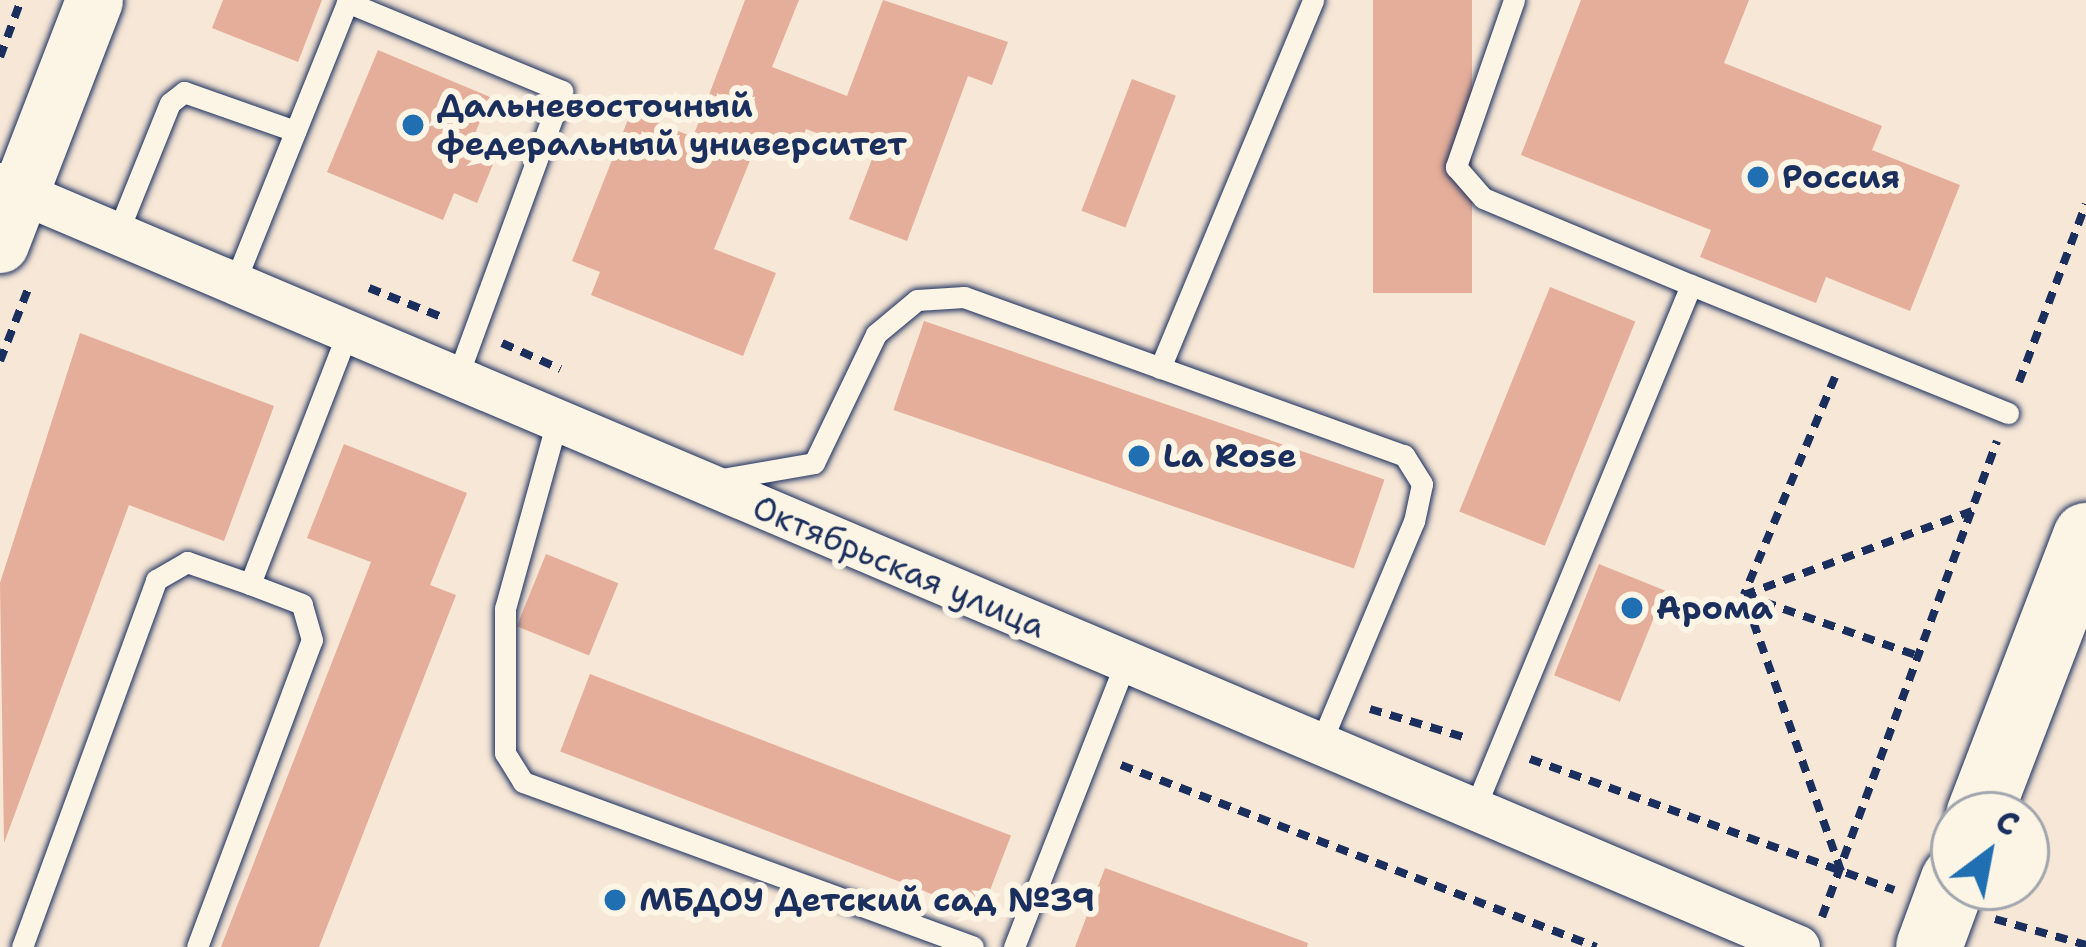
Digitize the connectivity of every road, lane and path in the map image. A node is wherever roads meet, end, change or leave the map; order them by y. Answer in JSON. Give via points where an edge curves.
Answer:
{"nodes":[{"id":1,"x":21,"y":0,"type":"edge"},
{"id":2,"x":94,"y":0,"type":"edge"},
{"id":3,"x":1313,"y":0,"type":"edge"},
{"id":4,"x":1514,"y":0,"type":"edge"},
{"id":5,"x":347,"y":1,"type":"edge"},
{"id":6,"x":0,"y":57,"type":"edge"},
{"id":7,"x":295,"y":131,"type":"junction"},
{"id":8,"x":2086,"y":204,"type":"edge"},
{"id":9,"x":7,"y":207,"type":"edge"},
{"id":10,"x":117,"y":234,"type":"junction"},
{"id":11,"x":353,"y":281,"type":"dead end"},
{"id":12,"x":234,"y":284,"type":"junction"},
{"id":13,"x":1691,"y":285,"type":"junction"},
{"id":14,"x":476,"y":330,"type":"junction"},
{"id":15,"x":347,"y":331,"type":"junction"},
{"id":16,"x":1848,"y":348,"type":"junction"},
{"id":17,"x":1160,"y":368,"type":"junction"},
{"id":18,"x":457,"y":378,"type":"junction"},
{"id":19,"x":579,"y":378,"type":"dead end"},
{"id":20,"x":2008,"y":413,"type":"junction"},
{"id":21,"x":556,"y":421,"type":"junction"},
{"id":22,"x":699,"y":482,"type":"junction"},
{"id":23,"x":1972,"y":511,"type":"junction"},
{"id":24,"x":2086,"y":536,"type":"edge"},
{"id":25,"x":250,"y":584,"type":"junction"},
{"id":26,"x":1744,"y":595,"type":"junction"},
{"id":27,"x":1916,"y":656,"type":"junction"},
{"id":28,"x":1125,"y":664,"type":"junction"},
{"id":29,"x":1339,"y":700,"type":"junction"},
{"id":30,"x":1320,"y":746,"type":"junction"},
{"id":31,"x":1503,"y":749,"type":"junction"},
{"id":32,"x":1090,"y":753,"type":"junction"},
{"id":33,"x":1988,"y":791,"type":"edge"},
{"id":34,"x":1474,"y":810,"type":"junction"},
{"id":35,"x":1841,"y":873,"type":"junction"},
{"id":36,"x":1930,"y":906,"type":"edge"},
{"id":37,"x":1942,"y":911,"type":"edge"},
{"id":38,"x":2086,"y":945,"type":"edge"},
{"id":39,"x":22,"y":947,"type":"edge"},
{"id":40,"x":197,"y":947,"type":"edge"},
{"id":41,"x":974,"y":947,"type":"edge"},
{"id":42,"x":1014,"y":947,"type":"edge"},
{"id":43,"x":1596,"y":947,"type":"edge"},
{"id":44,"x":1799,"y":947,"type":"edge"}],
"edges":[{"from":1,"to":6,"type":"path"},
{"from":2,"to":9,"type":"main road"},
{"from":3,"to":17,"type":"lane"},
{"from":4,"to":13,"type":"lane","via":[[1456,167],[1483,198]]},
{"from":5,"to":7,"type":"lane"},
{"from":5,"to":14,"type":"lane","via":[[562,92]]},
{"from":7,"to":10,"type":"lane","via":[[184,92],[170,103]]},
{"from":7,"to":12,"type":"lane"},
{"from":8,"to":20,"type":"path"},
{"from":9,"to":10,"type":"street","name":"Октябрьская улица"},
{"from":10,"to":12,"type":"street","name":"Октябрьская улица"},
{"from":11,"to":14,"type":"path"},
{"from":12,"to":15,"type":"street","name":"Октябрьская улица"},
{"from":13,"to":16,"type":"lane"},
{"from":13,"to":31,"type":"lane"},
{"from":14,"to":18,"type":"lane"},
{"from":14,"to":19,"type":"path"},
{"from":15,"to":18,"type":"street","name":"Октябрьская улица"},
{"from":15,"to":25,"type":"lane"},
{"from":16,"to":20,"type":"lane"},
{"from":16,"to":26,"type":"path"},
{"from":17,"to":22,"type":"lane","via":[[964,297],[917,300],[876,334],[814,463]]},
{"from":17,"to":29,"type":"lane","via":[[1404,455],[1422,484]]},
{"from":18,"to":21,"type":"street","name":"Октябрьская улица"},
{"from":20,"to":23,"type":"path"},
{"from":21,"to":22,"type":"street","name":"Октябрьская улица"},
{"from":21,"to":41,"type":"lane","via":[[505,608],[505,753],[523,782]]},
{"from":22,"to":28,"type":"street","name":"Октябрьская улица"},
{"from":23,"to":26,"type":"path"},
{"from":23,"to":27,"type":"path"},
{"from":24,"to":33,"type":"main road"},
{"from":25,"to":39,"type":"lane","via":[[187,562],[156,580]]},
{"from":25,"to":40,"type":"lane","via":[[302,604],[312,640]]},
{"from":26,"to":27,"type":"path"},
{"from":26,"to":35,"type":"path"},
{"from":27,"to":35,"type":"path"},
{"from":28,"to":30,"type":"street","name":"Октябрьская улица"},
{"from":28,"to":32,"type":"lane"},
{"from":29,"to":30,"type":"lane"},
{"from":29,"to":31,"type":"path"},
{"from":30,"to":34,"type":"street","name":"Октябрьская улица"},
{"from":31,"to":34,"type":"lane"},
{"from":31,"to":35,"type":"path"},
{"from":32,"to":42,"type":"lane"},
{"from":32,"to":43,"type":"path"},
{"from":34,"to":44,"type":"street","name":"Октябрьская улица"},
{"from":35,"to":36,"type":"path"},
{"from":37,"to":38,"type":"path"}]}
